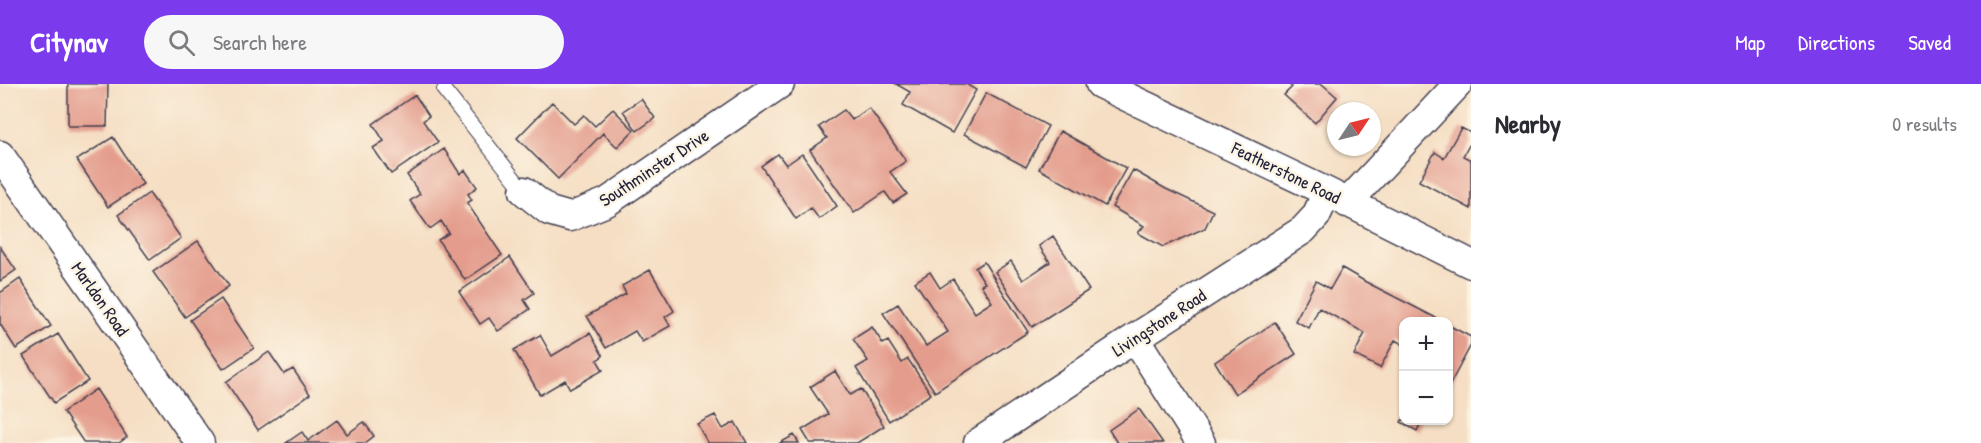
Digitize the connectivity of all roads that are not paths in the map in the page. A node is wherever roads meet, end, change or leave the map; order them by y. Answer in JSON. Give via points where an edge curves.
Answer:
{"nodes":[{"id":1,"x":780,"y":84,"type":"edge"},
{"id":2,"x":1100,"y":84,"type":"edge"},
{"id":3,"x":1458,"y":84,"type":"edge"},
{"id":4,"x":444,"y":90,"type":"dead end"},
{"id":5,"x":0,"y":155,"type":"edge"},
{"id":6,"x":524,"y":191,"type":"joint"},
{"id":7,"x":1337,"y":198,"type":"junction"},
{"id":8,"x":1471,"y":264,"type":"edge"},
{"id":9,"x":1135,"y":338,"type":"junction"},
{"id":10,"x":200,"y":443,"type":"edge"},
{"id":11,"x":978,"y":443,"type":"edge"},
{"id":12,"x":1201,"y":443,"type":"edge"}],
"edges":[{"from":1,"to":6,"type":"street","name":"Southminster Drive","via":[[607,202],[570,217],[549,211]]},
{"from":2,"to":7,"type":"street","name":"Featherstone Road"},
{"from":3,"to":7,"type":"street","name":"Livingstone Road"},
{"from":4,"to":6,"type":"lane"},
{"from":5,"to":10,"type":"street","name":"Marldon Road"},
{"from":7,"to":8,"type":"street","name":"Featherstone Road"},
{"from":7,"to":9,"type":"street","name":"Livingstone Road","via":[[1302,230]]},
{"from":9,"to":11,"type":"street","name":"Livingstone Road"},
{"from":9,"to":12,"type":"street"}]}
